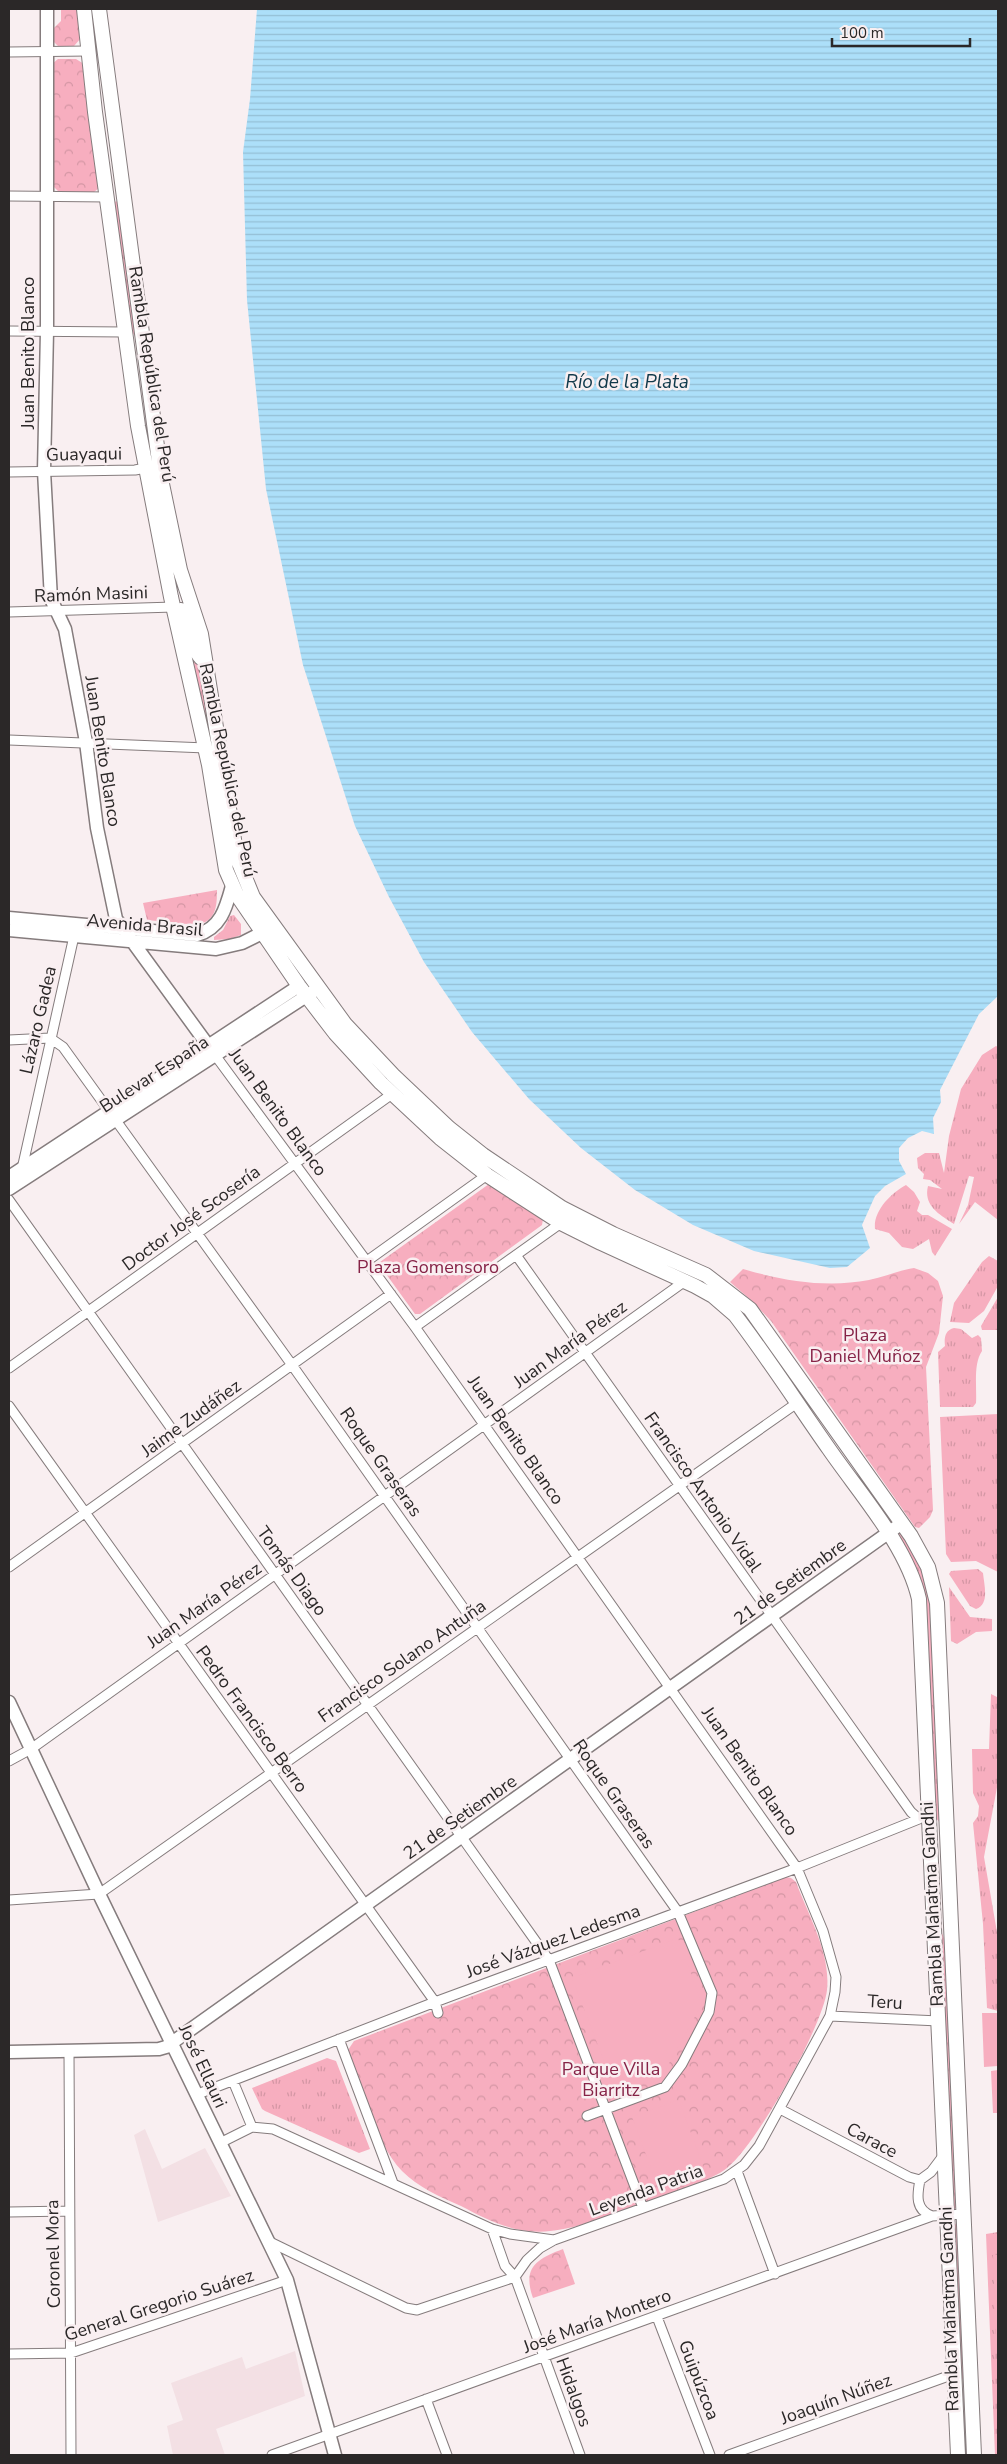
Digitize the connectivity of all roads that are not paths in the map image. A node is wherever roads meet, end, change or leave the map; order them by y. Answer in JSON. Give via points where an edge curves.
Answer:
{"nodes":[{"id":1,"x":47,"y":9,"type":"edge"},
{"id":2,"x":84,"y":9,"type":"edge"},
{"id":3,"x":99,"y":9,"type":"edge"},
{"id":4,"x":88,"y":51,"type":"junction"},
{"id":5,"x":9,"y":52,"type":"edge"},
{"id":6,"x":47,"y":52,"type":"junction"},
{"id":7,"x":113,"y":123,"type":"junction"},
{"id":8,"x":9,"y":196,"type":"edge"},
{"id":9,"x":46,"y":197,"type":"junction"},
{"id":10,"x":108,"y":197,"type":"junction"},
{"id":11,"x":9,"y":331,"type":"edge"},
{"id":12,"x":47,"y":331,"type":"junction"},
{"id":13,"x":124,"y":332,"type":"junction"},
{"id":14,"x":153,"y":422,"type":"junction"},
{"id":15,"x":152,"y":467,"type":"junction"},
{"id":16,"x":44,"y":471,"type":"junction"},
{"id":17,"x":9,"y":472,"type":"edge"},
{"id":18,"x":174,"y":607,"type":"junction"},
{"id":19,"x":56,"y":611,"type":"junction"},
{"id":20,"x":9,"y":612,"type":"edge"},
{"id":21,"x":206,"y":663,"type":"junction"},
{"id":22,"x":9,"y":740,"type":"edge"},
{"id":23,"x":86,"y":742,"type":"junction"},
{"id":24,"x":206,"y":748,"type":"junction"},
{"id":25,"x":232,"y":886,"type":"junction"},
{"id":26,"x":9,"y":918,"type":"edge"},
{"id":27,"x":122,"y":928,"type":"junction"},
{"id":28,"x":9,"y":930,"type":"edge"},
{"id":29,"x":268,"y":930,"type":"junction"},
{"id":30,"x":74,"y":936,"type":"junction"},
{"id":31,"x":132,"y":942,"type":"junction"},
{"id":32,"x":308,"y":990,"type":"junction"},
{"id":33,"x":50,"y":1038,"type":"junction"},
{"id":34,"x":9,"y":1040,"type":"edge"},
{"id":35,"x":211,"y":1050,"type":"junction"},
{"id":36,"x":392,"y":1094,"type":"junction"},
{"id":37,"x":112,"y":1116,"type":"junction"},
{"id":38,"x":294,"y":1163,"type":"junction"},
{"id":39,"x":22,"y":1169,"type":"junction"},
{"id":40,"x":487,"y":1175,"type":"junction"},
{"id":41,"x":9,"y":1177,"type":"edge"},
{"id":42,"x":9,"y":1189,"type":"edge"},
{"id":43,"x":9,"y":1200,"type":"edge"},
{"id":44,"x":561,"y":1223,"type":"junction"},
{"id":45,"x":196,"y":1234,"type":"junction"},
{"id":46,"x":516,"y":1256,"type":"junction"},
{"id":47,"x":367,"y":1261,"type":"junction"},
{"id":48,"x":685,"y":1281,"type":"junction"},
{"id":49,"x":391,"y":1294,"type":"junction"},
{"id":50,"x":87,"y":1312,"type":"junction"},
{"id":51,"x":415,"y":1327,"type":"junction"},
{"id":52,"x":586,"y":1353,"type":"junction"},
{"id":53,"x":292,"y":1365,"type":"junction"},
{"id":54,"x":9,"y":1368,"type":"edge"},
{"id":55,"x":808,"y":1390,"type":"joint"},
{"id":56,"x":797,"y":1403,"type":"junction"},
{"id":57,"x":9,"y":1406,"type":"edge"},
{"id":58,"x":484,"y":1426,"type":"junction"},
{"id":59,"x":182,"y":1444,"type":"junction"},
{"id":60,"x":874,"y":1484,"type":"junction"},
{"id":61,"x":679,"y":1486,"type":"junction"},
{"id":62,"x":386,"y":1497,"type":"junction"},
{"id":63,"x":86,"y":1513,"type":"junction"},
{"id":64,"x":902,"y":1523,"type":"junction"},
{"id":65,"x":888,"y":1534,"type":"junction"},
{"id":66,"x":578,"y":1557,"type":"junction"},
{"id":67,"x":9,"y":1567,"type":"edge"},
{"id":68,"x":275,"y":1575,"type":"junction"},
{"id":69,"x":772,"y":1617,"type":"junction"},
{"id":70,"x":478,"y":1628,"type":"junction"},
{"id":71,"x":177,"y":1643,"type":"junction"},
{"id":72,"x":671,"y":1688,"type":"junction"},
{"id":73,"x":368,"y":1705,"type":"junction"},
{"id":74,"x":10,"y":1706,"type":"edge"},
{"id":75,"x":31,"y":1749,"type":"junction"},
{"id":76,"x":570,"y":1760,"type":"junction"},
{"id":77,"x":9,"y":1761,"type":"edge"},
{"id":78,"x":271,"y":1773,"type":"junction"},
{"id":79,"x":924,"y":1820,"type":"junction"},
{"id":80,"x":462,"y":1836,"type":"junction"},
{"id":81,"x":797,"y":1868,"type":"junction"},
{"id":82,"x":99,"y":1894,"type":"junction"},
{"id":83,"x":9,"y":1900,"type":"edge"},
{"id":84,"x":366,"y":1905,"type":"junction"},
{"id":85,"x":678,"y":1912,"type":"junction"},
{"id":86,"x":953,"y":1952,"type":"junction"},
{"id":87,"x":550,"y":1960,"type":"junction"},
{"id":88,"x":435,"y":2002,"type":"junction"},
{"id":89,"x":438,"y":2013,"type":"dead end"},
{"id":90,"x":830,"y":2016,"type":"junction"},
{"id":91,"x":939,"y":2021,"type":"junction"},
{"id":92,"x":339,"y":2039,"type":"junction"},
{"id":93,"x":173,"y":2041,"type":"junction"},
{"id":94,"x":9,"y":2052,"type":"edge"},
{"id":95,"x":69,"y":2052,"type":"junction"},
{"id":96,"x":233,"y":2080,"type":"junction"},
{"id":97,"x":198,"y":2094,"type":"junction"},
{"id":98,"x":607,"y":2108,"type":"junction"},
{"id":99,"x":780,"y":2109,"type":"junction"},
{"id":100,"x":587,"y":2116,"type":"dead end"},
{"id":101,"x":252,"y":2127,"type":"junction"},
{"id":102,"x":220,"y":2142,"type":"junction"},
{"id":103,"x":944,"y":2156,"type":"junction"},
{"id":104,"x":737,"y":2171,"type":"junction"},
{"id":105,"x":920,"y":2180,"type":"junction"},
{"id":106,"x":393,"y":2183,"type":"junction"},
{"id":107,"x":643,"y":2208,"type":"junction"},
{"id":108,"x":9,"y":2212,"type":"edge"},
{"id":109,"x":69,"y":2212,"type":"junction"},
{"id":110,"x":964,"y":2214,"type":"junction"},
{"id":111,"x":948,"y":2215,"type":"junction"},
{"id":112,"x":932,"y":2216,"type":"junction"},
{"id":113,"x":492,"y":2229,"type":"junction"},
{"id":114,"x":554,"y":2240,"type":"junction"},
{"id":115,"x":268,"y":2241,"type":"junction"},
{"id":116,"x":775,"y":2274,"type":"junction"},
{"id":117,"x":515,"y":2277,"type":"junction"},
{"id":118,"x":287,"y":2280,"type":"junction"},
{"id":119,"x":658,"y":2317,"type":"junction"},
{"id":120,"x":71,"y":2353,"type":"junction"},
{"id":121,"x":9,"y":2354,"type":"edge"},
{"id":122,"x":543,"y":2357,"type":"junction"},
{"id":123,"x":954,"y":2374,"type":"junction"},
{"id":124,"x":426,"y":2399,"type":"junction"},
{"id":125,"x":329,"y":2434,"type":"junction"},
{"id":126,"x":974,"y":2454,"type":"edge"},
{"id":127,"x":71,"y":2455,"type":"edge"},
{"id":128,"x":272,"y":2455,"type":"edge"},
{"id":129,"x":335,"y":2455,"type":"edge"},
{"id":130,"x":447,"y":2455,"type":"edge"},
{"id":131,"x":580,"y":2455,"type":"edge"},
{"id":132,"x":710,"y":2455,"type":"edge"},
{"id":133,"x":729,"y":2455,"type":"edge"},
{"id":134,"x":958,"y":2455,"type":"edge"}],
"edges":[{"from":1,"to":6,"type":"street","name":"Juan Benito Blanco"},
{"from":2,"to":4,"type":"main road","name":"Rambla República del Perú"},
{"from":3,"to":7,"type":"main road","name":"Rambla República del Perú"},
{"from":4,"to":6,"type":"street"},
{"from":4,"to":7,"type":"main road","via":[[95,53],[97,58],[102,90]]},
{"from":4,"to":10,"type":"main road","name":"Rambla República del Perú"},
{"from":5,"to":6,"type":"street"},
{"from":6,"to":9,"type":"street","name":"Juan Benito Blanco"},
{"from":7,"to":14,"type":"main road","name":"Rambla República del Perú"},
{"from":8,"to":9,"type":"street"},
{"from":9,"to":10,"type":"street"},
{"from":9,"to":12,"type":"street","name":"Juan Benito Blanco"},
{"from":10,"to":13,"type":"main road","name":"Rambla República del Perú"},
{"from":11,"to":12,"type":"street"},
{"from":12,"to":13,"type":"street"},
{"from":12,"to":16,"type":"street","name":"Juan Benito Blanco"},
{"from":13,"to":14,"type":"main road","via":[[131,334],[134,341],[143,401]]},
{"from":13,"to":15,"type":"main road","name":"Rambla República del Perú"},
{"from":14,"to":15,"type":"main road","name":"Rambla República del Perú"},
{"from":15,"to":16,"type":"street","name":"Guayaqui"},
{"from":15,"to":18,"type":"main road","name":"Rambla República del Perú"},
{"from":15,"to":21,"type":"main road","name":"Rambla República del Perú","via":[[201,634]]},
{"from":16,"to":17,"type":"street","name":"Guayaqui"},
{"from":16,"to":19,"type":"street","name":"Juan Benito Blanco","via":[[51,599]]},
{"from":18,"to":19,"type":"street","name":"Ramón Masini"},
{"from":18,"to":21,"type":"main road","via":[[186,615],[196,650]]},
{"from":18,"to":24,"type":"main road","name":"Rambla República del Perú"},
{"from":19,"to":20,"type":"street","name":"Ramón Masini"},
{"from":19,"to":23,"type":"street","name":"Juan Benito Blanco","via":[[65,629]]},
{"from":21,"to":29,"type":"main road","name":"Rambla República del Perú","via":[[240,868]]},
{"from":22,"to":23,"type":"street"},
{"from":23,"to":24,"type":"street"},
{"from":23,"to":27,"type":"street","name":"Juan Benito Blanco","via":[[100,844],[112,904]]},
{"from":24,"to":25,"type":"main road","name":"Rambla República del Perú","via":[[226,870]]},
{"from":25,"to":27,"type":"street","name":"Avenida Brasil","via":[[222,918],[203,934]]},
{"from":25,"to":29,"type":"main road","name":"Rambla República del Perú"},
{"from":26,"to":27,"type":"street","name":"Avenida Brasil"},
{"from":27,"to":31,"type":"street","name":"Juan Benito Blanco"},
{"from":28,"to":30,"type":"street","name":"Avenida Brasil"},
{"from":29,"to":31,"type":"street","name":"Avenida Brasil","via":[[242,943],[216,949]]},
{"from":29,"to":32,"type":"main road","name":"Rambla República del Perú"},
{"from":30,"to":31,"type":"street","name":"Avenida Brasil"},
{"from":30,"to":33,"type":"street","name":"Lázaro Gadea"},
{"from":31,"to":35,"type":"street","name":"Juan Benito Blanco"},
{"from":32,"to":35,"type":"street","name":"Bulevar España"},
{"from":32,"to":36,"type":"main road","name":"Rambla República del Perú","via":[[336,1033]]},
{"from":32,"to":55,"type":"main road","name":"Rambla República del Perú","via":[[449,1128],[483,1155],[562,1208],[706,1275],[737,1297],[757,1317]]},
{"from":33,"to":34,"type":"street"},
{"from":33,"to":37,"type":"street","name":"Roque Graseras","via":[[63,1047]]},
{"from":33,"to":39,"type":"street","name":"Lázaro Gadea"},
{"from":35,"to":37,"type":"street","name":"Bulevar España"},
{"from":35,"to":38,"type":"street","name":"Juan Benito Blanco"},
{"from":36,"to":38,"type":"street","name":"Doctor José Scosería"},
{"from":36,"to":40,"type":"main road","name":"Rambla República del Perú"},
{"from":37,"to":39,"type":"street","name":"Bulevar España"},
{"from":37,"to":42,"type":"street","name":"Bulevar España"},
{"from":37,"to":45,"type":"street","name":"Roque Graseras"},
{"from":38,"to":45,"type":"street","name":"Doctor José Scosería"},
{"from":38,"to":47,"type":"street","name":"Juan Benito Blanco"},
{"from":39,"to":41,"type":"street","name":"Bulevar España"},
{"from":40,"to":44,"type":"main road","name":"Rambla República del Perú"},
{"from":40,"to":47,"type":"street"},
{"from":43,"to":50,"type":"street","name":"Tomás Diago"},
{"from":44,"to":46,"type":"street"},
{"from":44,"to":48,"type":"main road","name":"Rambla República del Perú"},
{"from":45,"to":50,"type":"street","name":"Doctor José Scosería"},
{"from":45,"to":53,"type":"street","name":"Roque Graseras"},
{"from":46,"to":51,"type":"street"},
{"from":46,"to":52,"type":"street","name":"Francisco Antonio Vidal"},
{"from":47,"to":49,"type":"street","name":"Juan Benito Blanco"},
{"from":48,"to":52,"type":"street","name":"Juan María Pérez"},
{"from":48,"to":56,"type":"main road","name":"Rambla República del Perú","via":[[713,1296],[735,1315]]},
{"from":49,"to":51,"type":"street","name":"Juan Benito Blanco"},
{"from":49,"to":53,"type":"street","name":"Jaime Zudáñez"},
{"from":50,"to":54,"type":"street","name":"Doctor José Scosería"},
{"from":50,"to":59,"type":"street","name":"Tomás Diago"},
{"from":51,"to":58,"type":"street","name":"Juan Benito Blanco"},
{"from":52,"to":58,"type":"street","name":"Juan María Pérez"},
{"from":52,"to":61,"type":"street","name":"Francisco Antonio Vidal"},
{"from":53,"to":59,"type":"street","name":"Jaime Zudáñez"},
{"from":53,"to":62,"type":"street","name":"Roque Graseras"},
{"from":55,"to":60,"type":"main road","name":"Rambla Mahatma Gandhi"},
{"from":56,"to":60,"type":"main road","via":[[810,1406],[855,1470]]},
{"from":56,"to":61,"type":"street","name":"Francisco Solano Antuña"},
{"from":56,"to":65,"type":"main road","name":"Rambla Mahatma Gandhi"},
{"from":57,"to":63,"type":"street","name":"Pedro Francisco Berro"},
{"from":58,"to":62,"type":"street","name":"Juan María Pérez"},
{"from":58,"to":66,"type":"street","name":"Juan Benito Blanco"},
{"from":59,"to":63,"type":"street","name":"Jaime Zudáñez"},
{"from":59,"to":68,"type":"street","name":"Tomás Diago"},
{"from":60,"to":64,"type":"main road","name":"Rambla Mahatma Gandhi"},
{"from":61,"to":66,"type":"street","name":"Francisco Solano Antuña"},
{"from":61,"to":69,"type":"street","name":"Francisco Antonio Vidal"},
{"from":62,"to":68,"type":"street","name":"Juan María Pérez"},
{"from":62,"to":70,"type":"street","name":"Roque Graseras"},
{"from":63,"to":67,"type":"street","name":"Jaime Zudáñez"},
{"from":63,"to":71,"type":"street","name":"Pedro Francisco Berro"},
{"from":64,"to":65,"type":"street","name":"21 de Setiembre"},
{"from":64,"to":86,"type":"main road","name":"Rambla Mahatma Gandhi","via":[[925,1559],[937,1603]]},
{"from":65,"to":69,"type":"street","name":"21 de Setiembre"},
{"from":65,"to":79,"type":"main road","name":"Rambla Mahatma Gandhi","via":[[908,1567],[919,1599]]},
{"from":66,"to":70,"type":"street","name":"Francisco Solano Antuña"},
{"from":66,"to":72,"type":"street","name":"Juan Benito Blanco"},
{"from":68,"to":71,"type":"street","name":"Juan María Pérez"},
{"from":68,"to":73,"type":"street","name":"Tomás Diago"},
{"from":69,"to":72,"type":"street","name":"21 de Setiembre"},
{"from":69,"to":79,"type":"street","name":"Francisco Antonio Vidal","via":[[911,1812]]},
{"from":70,"to":73,"type":"street","name":"Francisco Solano Antuña"},
{"from":70,"to":76,"type":"street","name":"Roque Graseras"},
{"from":71,"to":75,"type":"street","name":"Juan María Pérez"},
{"from":71,"to":78,"type":"street","name":"Pedro Francisco Berro"},
{"from":72,"to":76,"type":"street","name":"21 de Setiembre"},
{"from":72,"to":81,"type":"street","name":"Juan Benito Blanco"},
{"from":73,"to":78,"type":"street","name":"Francisco Solano Antuña"},
{"from":73,"to":80,"type":"street","name":"Tomás Diago"},
{"from":74,"to":75,"type":"street","name":"José Ellauri"},
{"from":75,"to":77,"type":"street","name":"Juan María Pérez"},
{"from":75,"to":82,"type":"street","name":"José Ellauri"},
{"from":76,"to":80,"type":"street","name":"21 de Setiembre"},
{"from":76,"to":85,"type":"street","name":"Roque Graseras"},
{"from":78,"to":82,"type":"street","name":"Francisco Solano Antuña"},
{"from":78,"to":84,"type":"street","name":"Pedro Francisco Berro"},
{"from":79,"to":81,"type":"street","name":"José Vázquez Ledesma"},
{"from":79,"to":86,"type":"main road","via":[[939,1830],[944,1927]]},
{"from":79,"to":91,"type":"main road","name":"Rambla Mahatma Gandhi"},
{"from":80,"to":84,"type":"street","name":"21 de Setiembre"},
{"from":80,"to":87,"type":"street","name":"Tomás Diago"},
{"from":81,"to":85,"type":"street","name":"José Vázquez Ledesma"},
{"from":81,"to":90,"type":"street","name":"Leyenda Patria","via":[[823,1930],[836,1977]]},
{"from":82,"to":83,"type":"street"},
{"from":82,"to":93,"type":"street","name":"José Ellauri"},
{"from":84,"to":88,"type":"street","name":"Pedro Francisco Berro"},
{"from":84,"to":93,"type":"street","name":"21 de Setiembre"},
{"from":85,"to":87,"type":"street","name":"José Vázquez Ledesma"},
{"from":85,"to":98,"type":"street","name":"Roque Graseras","via":[[712,1993],[709,2012],[682,2064],[665,2087]]},
{"from":86,"to":110,"type":"main road","name":"Rambla Mahatma Gandhi"},
{"from":87,"to":88,"type":"street","name":"José Vázquez Ledesma"},
{"from":87,"to":98,"type":"street","name":"Tomás Diago"},
{"from":88,"to":89,"type":"street"},
{"from":88,"to":92,"type":"street","name":"José Vázquez Ledesma"},
{"from":90,"to":91,"type":"street","name":"Teru"},
{"from":90,"to":99,"type":"street","name":"Leyenda Patria"},
{"from":91,"to":103,"type":"main road","name":"Rambla Mahatma Gandhi"},
{"from":92,"to":96,"type":"street","name":"José Vázquez Ledesma"},
{"from":92,"to":106,"type":"street"},
{"from":93,"to":95,"type":"street","name":"21 de Setiembre","via":[[159,2049]]},
{"from":93,"to":97,"type":"street","name":"José Ellauri"},
{"from":94,"to":95,"type":"street","name":"21 de Setiembre"},
{"from":95,"to":109,"type":"street","name":"Coronel Mora"},
{"from":96,"to":97,"type":"street","name":"José Vázquez Ledesma"},
{"from":96,"to":101,"type":"street"},
{"from":97,"to":102,"type":"street","name":"José Ellauri"},
{"from":98,"to":100,"type":"street","name":"Roque Graseras"},
{"from":98,"to":107,"type":"street","name":"Tomás Diago"},
{"from":99,"to":104,"type":"street","name":"Leyenda Patria","via":[[759,2146]]},
{"from":99,"to":105,"type":"street","name":"Carace","via":[[899,2173]]},
{"from":101,"to":102,"type":"street"},
{"from":101,"to":106,"type":"street","name":"Leyenda Patria","via":[[273,2130]]},
{"from":102,"to":115,"type":"street","name":"José Ellauri"},
{"from":103,"to":105,"type":"street"},
{"from":103,"to":111,"type":"main road","name":"Rambla Mahatma Gandhi"},
{"from":104,"to":107,"type":"street","name":"Leyenda Patria","via":[[724,2179]]},
{"from":104,"to":116,"type":"street"},
{"from":105,"to":112,"type":"street","via":[[919,2205],[924,2213]]},
{"from":106,"to":113,"type":"street","name":"Leyenda Patria"},
{"from":107,"to":114,"type":"street","name":"Leyenda Patria"},
{"from":108,"to":109,"type":"street"},
{"from":109,"to":120,"type":"street","name":"Coronel Mora"},
{"from":110,"to":111,"type":"street","name":"José María Montero"},
{"from":110,"to":126,"type":"main road","name":"Rambla Mahatma Gandhi"},
{"from":111,"to":112,"type":"street","name":"José María Montero"},
{"from":111,"to":123,"type":"main road","name":"Rambla Mahatma Gandhi"},
{"from":112,"to":116,"type":"street","name":"José María Montero"},
{"from":113,"to":114,"type":"street","name":"Leyenda Patria"},
{"from":113,"to":117,"type":"street","name":"Hidalgos","via":[[505,2266]]},
{"from":114,"to":117,"type":"street","via":[[527,2260]]},
{"from":115,"to":117,"type":"street","via":[[411,2309],[421,2309]]},
{"from":115,"to":118,"type":"street","name":"José Ellauri"},
{"from":116,"to":119,"type":"street","name":"José María Montero"},
{"from":117,"to":122,"type":"street","name":"Hidalgos"},
{"from":118,"to":120,"type":"street","name":"General Gregorio Suárez"},
{"from":118,"to":125,"type":"street","name":"José Ellauri"},
{"from":119,"to":122,"type":"street","name":"José María Montero"},
{"from":119,"to":132,"type":"street","name":"Guipúzcoa"},
{"from":120,"to":121,"type":"street","name":"General Gregorio Suárez"},
{"from":120,"to":127,"type":"street","name":"Coronel Mora"},
{"from":122,"to":124,"type":"street","name":"José María Montero"},
{"from":122,"to":131,"type":"street","name":"Hidalgos"},
{"from":123,"to":126,"type":"main road","via":[[963,2384],[966,2435]]},
{"from":123,"to":133,"type":"street","name":"Joaquín Núñez"},
{"from":123,"to":134,"type":"main road","name":"Rambla Mahatma Gandhi"},
{"from":124,"to":125,"type":"street","name":"José María Montero"},
{"from":124,"to":130,"type":"street"},
{"from":125,"to":128,"type":"street","name":"José María Montero"},
{"from":125,"to":129,"type":"street","name":"José Ellauri"}]}
